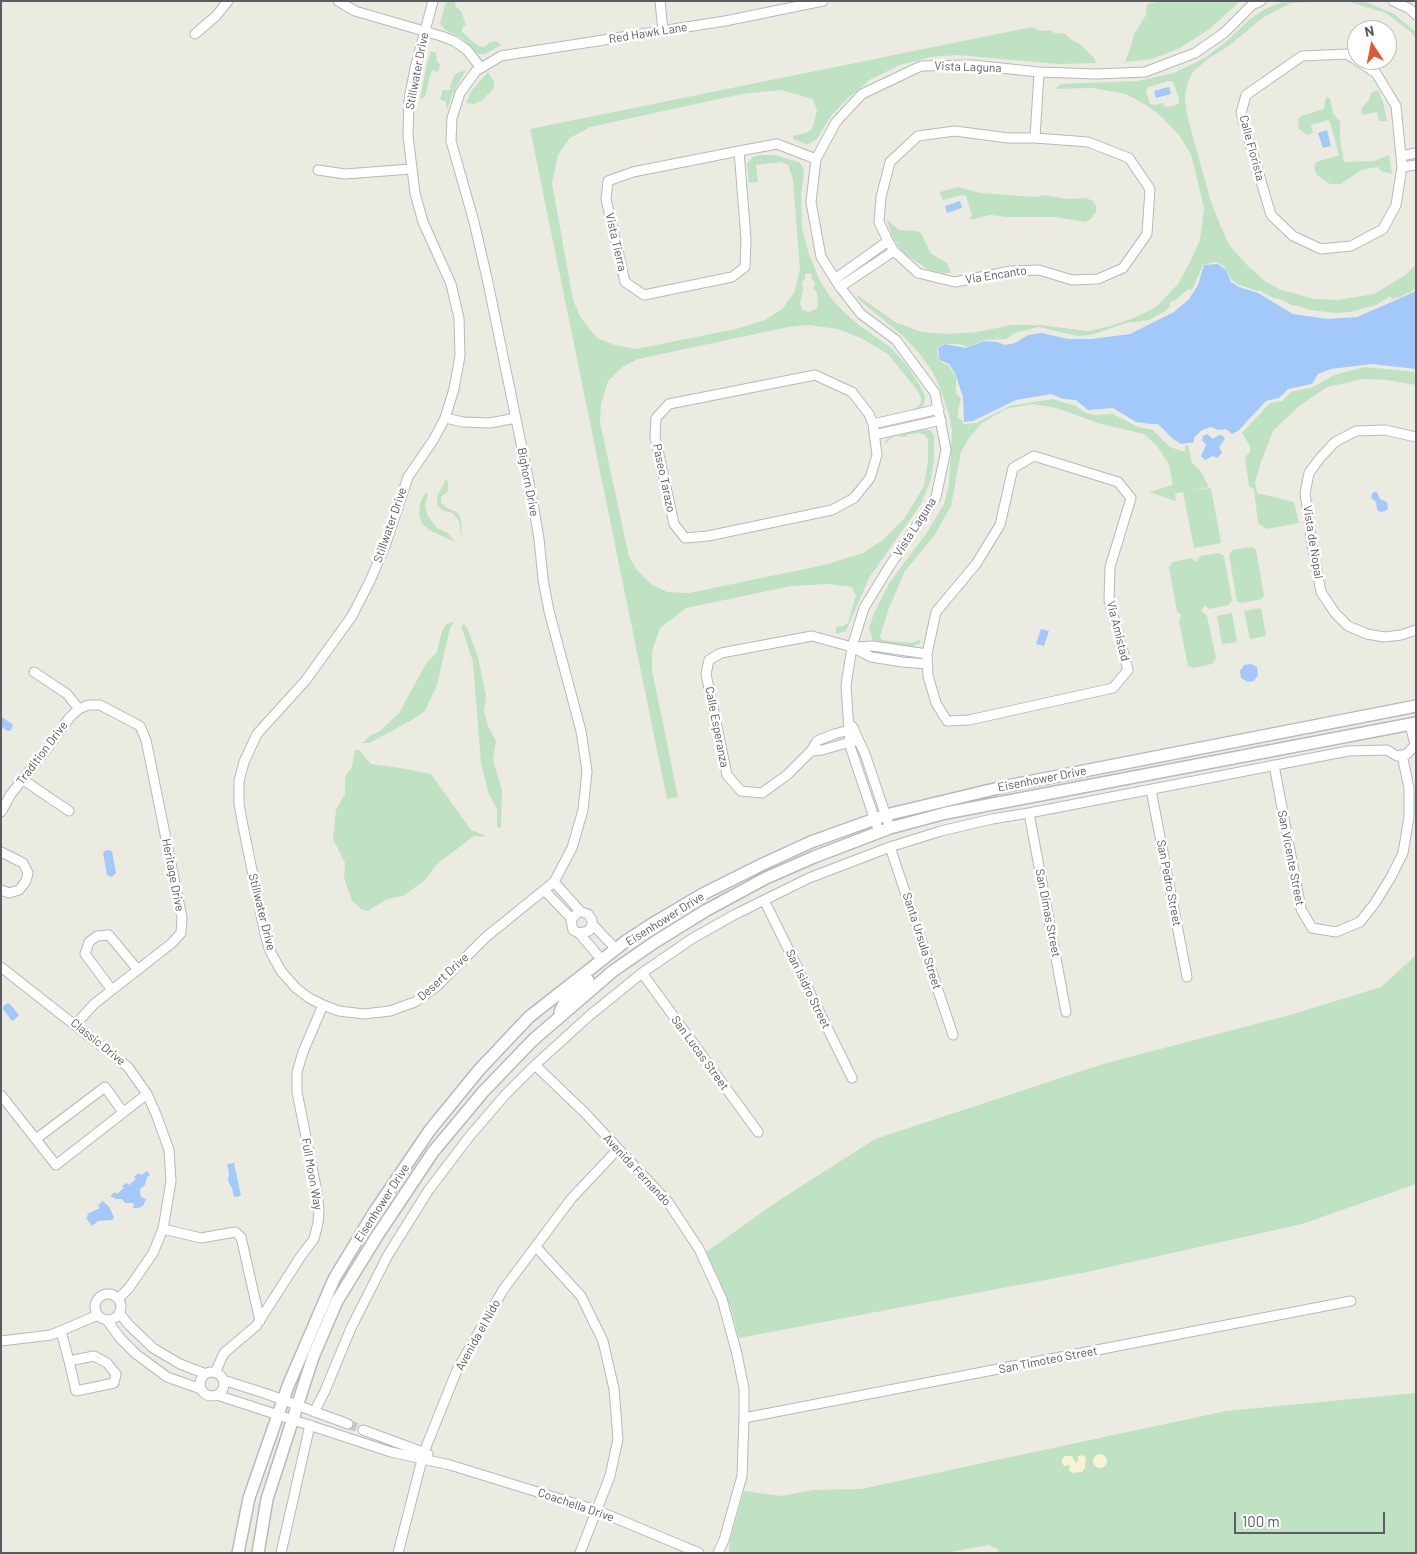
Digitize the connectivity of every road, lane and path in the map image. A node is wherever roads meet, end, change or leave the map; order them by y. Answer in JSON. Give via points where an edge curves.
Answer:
{"nodes":[{"id":1,"x":228,"y":1,"type":"edge"},
{"id":2,"x":338,"y":1,"type":"edge"},
{"id":3,"x":433,"y":1,"type":"edge"},
{"id":4,"x":660,"y":1,"type":"edge"},
{"id":5,"x":822,"y":1,"type":"edge"},
{"id":6,"x":1261,"y":1,"type":"edge"},
{"id":7,"x":1393,"y":1,"type":"edge"},
{"id":8,"x":1416,"y":15,"type":"edge"},
{"id":9,"x":663,"y":30,"type":"junction"},
{"id":10,"x":424,"y":32,"type":"junction"},
{"id":11,"x":194,"y":34,"type":"dead end"},
{"id":12,"x":479,"y":70,"type":"junction"},
{"id":13,"x":1039,"y":72,"type":"junction"},
{"id":14,"x":1035,"y":138,"type":"junction"},
{"id":15,"x":739,"y":150,"type":"junction"},
{"id":16,"x":1416,"y":153,"type":"edge"},
{"id":17,"x":1401,"y":156,"type":"junction"},
{"id":18,"x":816,"y":159,"type":"junction"},
{"id":19,"x":1416,"y":165,"type":"edge"},
{"id":20,"x":1402,"y":168,"type":"junction"},
{"id":21,"x":411,"y":169,"type":"junction"},
{"id":22,"x":318,"y":170,"type":"dead end"},
{"id":23,"x":888,"y":241,"type":"junction"},
{"id":24,"x":894,"y":250,"type":"junction"},
{"id":25,"x":837,"y":283,"type":"junction"},
{"id":26,"x":939,"y":409,"type":"junction"},
{"id":27,"x":445,"y":418,"type":"junction"},
{"id":28,"x":516,"y":418,"type":"junction"},
{"id":29,"x":941,"y":420,"type":"junction"},
{"id":30,"x":872,"y":424,"type":"junction"},
{"id":31,"x":874,"y":435,"type":"junction"},
{"id":32,"x":1416,"y":437,"type":"edge"},
{"id":33,"x":1416,"y":630,"type":"edge"},
{"id":34,"x":852,"y":647,"type":"junction"},
{"id":35,"x":927,"y":654,"type":"junction"},
{"id":36,"x":927,"y":664,"type":"junction"},
{"id":37,"x":34,"y":672,"type":"dead end"},
{"id":38,"x":1416,"y":706,"type":"edge"},
{"id":39,"x":79,"y":709,"type":"junction"},
{"id":40,"x":1413,"y":724,"type":"edge"},
{"id":41,"x":852,"y":730,"type":"junction"},
{"id":42,"x":859,"y":739,"type":"junction"},
{"id":43,"x":850,"y":742,"type":"junction"},
{"id":44,"x":811,"y":751,"type":"junction"},
{"id":45,"x":1402,"y":755,"type":"junction"},
{"id":46,"x":1274,"y":765,"type":"junction"},
{"id":47,"x":870,"y":769,"type":"junction"},
{"id":48,"x":859,"y":772,"type":"junction"},
{"id":49,"x":22,"y":779,"type":"junction"},
{"id":50,"x":1151,"y":790,"type":"junction"},
{"id":51,"x":5,"y":797,"type":"edge"},
{"id":52,"x":69,"y":811,"type":"dead end"},
{"id":53,"x":1,"y":812,"type":"edge"},
{"id":54,"x":1029,"y":813,"type":"junction"},
{"id":55,"x":886,"y":815,"type":"junction"},
{"id":56,"x":875,"y":819,"type":"junction"},
{"id":57,"x":885,"y":830,"type":"junction"},
{"id":58,"x":890,"y":847,"type":"junction"},
{"id":59,"x":1,"y":852,"type":"edge"},
{"id":60,"x":554,"y":882,"type":"junction"},
{"id":61,"x":1,"y":890,"type":"edge"},
{"id":62,"x":544,"y":890,"type":"junction"},
{"id":63,"x":764,"y":900,"type":"junction"},
{"id":64,"x":581,"y":912,"type":"junction"},
{"id":65,"x":571,"y":918,"type":"junction"},
{"id":66,"x":592,"y":924,"type":"junction"},
{"id":67,"x":579,"y":933,"type":"junction"},
{"id":68,"x":616,"y":949,"type":"junction"},
{"id":69,"x":602,"y":960,"type":"junction"},
{"id":70,"x":1,"y":967,"type":"edge"},
{"id":71,"x":138,"y":970,"type":"junction"},
{"id":72,"x":642,"y":973,"type":"junction"},
{"id":73,"x":1187,"y":977,"type":"dead end"},
{"id":74,"x":112,"y":990,"type":"junction"},
{"id":75,"x":322,"y":1005,"type":"junction"},
{"id":76,"x":1066,"y":1012,"type":"dead end"},
{"id":77,"x":557,"y":1018,"type":"junction"},
{"id":78,"x":76,"y":1024,"type":"junction"},
{"id":79,"x":953,"y":1035,"type":"dead end"},
{"id":80,"x":535,"y":1065,"type":"junction"},
{"id":81,"x":852,"y":1078,"type":"dead end"},
{"id":82,"x":147,"y":1094,"type":"junction"},
{"id":83,"x":1,"y":1095,"type":"edge"},
{"id":84,"x":123,"y":1112,"type":"junction"},
{"id":85,"x":758,"y":1132,"type":"dead end"},
{"id":86,"x":36,"y":1139,"type":"junction"},
{"id":87,"x":618,"y":1149,"type":"junction"},
{"id":88,"x":163,"y":1229,"type":"junction"},
{"id":89,"x":536,"y":1247,"type":"junction"},
{"id":90,"x":118,"y":1299,"type":"junction"},
{"id":91,"x":1351,"y":1301,"type":"dead end"},
{"id":92,"x":120,"y":1313,"type":"junction"},
{"id":93,"x":98,"y":1315,"type":"junction"},
{"id":94,"x":107,"y":1320,"type":"junction"},
{"id":95,"x":260,"y":1321,"type":"junction"},
{"id":96,"x":61,"y":1331,"type":"junction"},
{"id":97,"x":1,"y":1341,"type":"edge"},
{"id":98,"x":68,"y":1361,"type":"junction"},
{"id":99,"x":210,"y":1374,"type":"junction"},
{"id":100,"x":223,"y":1380,"type":"junction"},
{"id":101,"x":201,"y":1389,"type":"junction"},
{"id":102,"x":217,"y":1395,"type":"junction"},
{"id":103,"x":282,"y":1400,"type":"junction"},
{"id":104,"x":298,"y":1406,"type":"junction"},
{"id":105,"x":314,"y":1412,"type":"junction"},
{"id":106,"x":278,"y":1415,"type":"junction"},
{"id":107,"x":744,"y":1418,"type":"junction"},
{"id":108,"x":293,"y":1420,"type":"junction"},
{"id":109,"x":348,"y":1424,"type":"tunnel mouth"},
{"id":110,"x":310,"y":1425,"type":"junction"},
{"id":111,"x":363,"y":1430,"type":"tunnel mouth"},
{"id":112,"x":423,"y":1455,"type":"junction"},
{"id":113,"x":596,"y":1510,"type":"junction"},
{"id":114,"x":238,"y":1553,"type":"edge"},
{"id":115,"x":258,"y":1553,"type":"edge"},
{"id":116,"x":281,"y":1553,"type":"edge"},
{"id":117,"x":398,"y":1553,"type":"edge"},
{"id":118,"x":580,"y":1553,"type":"edge"},
{"id":119,"x":699,"y":1553,"type":"edge"},
{"id":120,"x":718,"y":1553,"type":"edge"}],
"edges":[{"from":1,"to":11,"type":"street"},
{"from":2,"to":10,"type":"street","via":[[355,11]]},
{"from":3,"to":10,"type":"street","name":"Stillwater Drive"},
{"from":4,"to":9,"type":"street"},
{"from":5,"to":9,"type":"street","name":"Red Hawk Lane"},
{"from":6,"to":13,"type":"street","name":"Vista Laguna","via":[[1195,53],[1144,72]]},
{"from":7,"to":8,"type":"street"},
{"from":9,"to":12,"type":"street","name":"Red Hawk Lane","via":[[501,56]]},
{"from":10,"to":12,"type":"street","via":[[454,41],[467,50]]},
{"from":10,"to":21,"type":"street","name":"Stillwater Drive","via":[[409,100]]},
{"from":12,"to":28,"type":"street","name":"Bighorn Drive","via":[[460,93],[452,118],[451,141],[474,222]]},
{"from":13,"to":14,"type":"street"},
{"from":13,"to":18,"type":"street","name":"Vista Laguna","via":[[972,65],[920,66],[862,94],[836,122]]},
{"from":14,"to":23,"type":"street","name":"Via Encanto","via":[[955,131],[918,136],[890,162],[881,197],[879,222]]},
{"from":14,"to":24,"type":"street","name":"Via Encanto","via":[[1088,142],[1129,158],[1150,189],[1147,234],[1123,268],[1098,279],[1072,280],[1039,270],[1011,271],[955,282],[918,274]]},
{"from":15,"to":15,"type":"street","name":"Vista Tierra","via":[[633,172],[608,181],[606,199],[625,282],[644,296],[732,277],[745,268]]},
{"from":15,"to":18,"type":"street","name":"Vista Tierra","via":[[777,144]]},
{"from":16,"to":17,"type":"street"},
{"from":17,"to":20,"type":"street","name":"Calle Florista"},
{"from":17,"to":20,"type":"street","name":"Calle Florista","via":[[1396,106],[1376,73],[1347,54],[1302,56],[1246,95],[1241,113],[1271,215],[1293,236],[1321,249],[1352,246],[1383,229],[1396,205]]},
{"from":18,"to":25,"type":"street","name":"Vista Laguna","via":[[811,202],[821,257]]},
{"from":19,"to":20,"type":"street"},
{"from":21,"to":22,"type":"street","via":[[345,174]]},
{"from":21,"to":27,"type":"street","name":"Stillwater Drive","via":[[423,222],[451,284],[459,318],[460,356]]},
{"from":23,"to":24,"type":"street","name":"Via Encanto"},
{"from":23,"to":25,"type":"street"},
{"from":24,"to":25,"type":"street"},
{"from":25,"to":26,"type":"street","name":"Vista Laguna","via":[[861,314],[896,340],[935,393]]},
{"from":26,"to":29,"type":"street","name":"Vista Laguna"},
{"from":26,"to":30,"type":"street"},
{"from":27,"to":28,"type":"street","via":[[490,423]]},
{"from":27,"to":75,"type":"street","name":"Stillwater Drive","via":[[408,477],[386,543],[352,616],[306,680],[257,734],[239,781],[242,821],[270,951],[296,988]]},
{"from":28,"to":60,"type":"street","name":"Bighorn Drive","via":[[539,539],[542,579],[581,731],[587,771],[582,810],[572,848]]},
{"from":29,"to":31,"type":"street"},
{"from":29,"to":34,"type":"street","name":"Vista Laguna","via":[[946,450],[936,497],[864,608]]},
{"from":30,"to":31,"type":"street","name":"Paseo Tarazo"},
{"from":30,"to":31,"type":"street","name":"Paseo Tarazo","via":[[869,414],[852,392],[815,375],[669,404],[656,418],[655,437],[674,524],[685,538],[708,536],[832,510],[854,498],[870,478],[877,455]]},
{"from":32,"to":33,"type":"street","name":"Vista de Nopal","via":[[1385,430],[1356,431],[1334,442],[1320,458],[1309,474],[1304,493],[1321,592],[1335,613],[1348,626],[1367,634],[1401,636]]},
{"from":34,"to":35,"type":"street","name":"Calle Esperanza","via":[[873,646]]},
{"from":34,"to":36,"type":"street","name":"Calle Esperanza","via":[[871,657]]},
{"from":34,"to":41,"type":"street","name":"Vista Laguna","via":[[846,685]]},
{"from":34,"to":44,"type":"street","name":"Calle Esperanza","via":[[812,636],[721,653],[709,660],[706,674],[727,775],[741,791],[762,793],[787,775]]},
{"from":35,"to":36,"type":"street","name":"Via Amistad"},
{"from":35,"to":36,"type":"street","name":"Via Amistad","via":[[936,612],[976,564],[1000,525],[1013,468],[1034,456],[1118,482],[1131,498],[1110,567],[1109,600],[1128,670],[1113,688],[969,720],[948,721],[936,703]]},
{"from":37,"to":39,"type":"street","via":[[67,694]]},
{"from":38,"to":55,"type":"main road","name":"Eisenhower Drive","via":[[1006,786]]},
{"from":39,"to":49,"type":"street","name":"Tradition Drive","via":[[70,716]]},
{"from":39,"to":71,"type":"street","name":"Heritage Drive","via":[[100,705],[140,726],[146,740],[182,918],[180,933],[172,943]]},
{"from":40,"to":45,"type":"street","name":"Eisenhower Drive","via":[[1415,745],[1408,754]]},
{"from":40,"to":57,"type":"main road","name":"Eisenhower Drive","via":[[955,811]]},
{"from":41,"to":42,"type":"street","name":"Vista Laguna"},
{"from":41,"to":43,"type":"street","name":"Vista Laguna"},
{"from":41,"to":44,"type":"street","name":"Calle Esperanza","via":[[817,741]]},
{"from":42,"to":43,"type":"street"},
{"from":42,"to":47,"type":"street","name":"Vista Laguna"},
{"from":43,"to":44,"type":"street"},
{"from":43,"to":48,"type":"street","name":"Vista Laguna"},
{"from":45,"to":46,"type":"street","via":[[1396,756],[1387,750],[1348,752]]},
{"from":45,"to":46,"type":"street","name":"San Vicente Street","via":[[1409,788],[1409,817],[1403,853],[1392,877],[1360,922],[1336,932],[1312,928],[1300,909]]},
{"from":46,"to":50,"type":"street"},
{"from":47,"to":48,"type":"street"},
{"from":47,"to":55,"type":"street","name":"Vista Laguna"},
{"from":48,"to":56,"type":"street","name":"Vista Laguna"},
{"from":49,"to":51,"type":"street","name":"Tradition Drive"},
{"from":49,"to":52,"type":"street"},
{"from":50,"to":54,"type":"street"},
{"from":50,"to":73,"type":"street","name":"San Pedro Street"},
{"from":51,"to":53,"type":"street","name":"Tradition Drive"},
{"from":54,"to":58,"type":"street","via":[[941,830]]},
{"from":54,"to":76,"type":"street","name":"San Dimas Street"},
{"from":55,"to":56,"type":"main road","name":"Eisenhower Drive"},
{"from":55,"to":57,"type":"street","name":"Vista Laguna"},
{"from":56,"to":57,"type":"street","name":"Vista Laguna"},
{"from":56,"to":68,"type":"main road","name":"Eisenhower Drive","via":[[812,842],[703,894]]},
{"from":57,"to":77,"type":"main road","name":"Eisenhower Drive","via":[[766,878],[705,912],[613,971]]},
{"from":58,"to":63,"type":"street","via":[[809,878]]},
{"from":58,"to":79,"type":"street","name":"Santa Ursula Street"},
{"from":59,"to":61,"type":"street","via":[[23,863],[28,873],[19,890],[9,893]]},
{"from":60,"to":62,"type":"street","name":"Bighorn Drive"},
{"from":60,"to":64,"type":"street"},
{"from":62,"to":65,"type":"street"},
{"from":62,"to":75,"type":"street","name":"Desert Drive","via":[[486,937],[437,986],[415,1002],[390,1011],[364,1014]]},
{"from":63,"to":72,"type":"street","via":[[693,938]]},
{"from":63,"to":81,"type":"street","name":"San Isidro Street"},
{"from":64,"to":65,"type":"street"},
{"from":64,"to":66,"type":"street","via":[[591,917]]},
{"from":65,"to":67,"type":"street","via":[[571,927]]},
{"from":66,"to":67,"type":"street","via":[[589,931]]},
{"from":66,"to":68,"type":"street"},
{"from":67,"to":69,"type":"street"},
{"from":68,"to":69,"type":"main road","name":"Eisenhower Drive"},
{"from":68,"to":77,"type":"main road","via":[[610,962],[566,999]]},
{"from":69,"to":103,"type":"main road","name":"Eisenhower Drive","via":[[529,1018],[479,1070],[430,1130],[334,1279]]},
{"from":70,"to":78,"type":"street","name":"Classic Drive"},
{"from":71,"to":74,"type":"street","name":"Heritage Drive"},
{"from":71,"to":74,"type":"street","via":[[109,935],[97,936],[89,942],[85,954]]},
{"from":72,"to":80,"type":"street"},
{"from":72,"to":85,"type":"street","name":"San Lucas Street"},
{"from":74,"to":78,"type":"street","name":"Heritage Drive"},
{"from":75,"to":95,"type":"street","name":"Full Moon Way","via":[[297,1072],[298,1099],[317,1192],[318,1223],[314,1238]]},
{"from":77,"to":104,"type":"main road","name":"Eisenhower Drive","via":[[482,1092],[433,1152],[376,1236],[337,1302],[313,1357]]},
{"from":78,"to":82,"type":"street","name":"Classic Drive","via":[[128,1067]]},
{"from":80,"to":87,"type":"street","name":"Avenida Fernando"},
{"from":80,"to":105,"type":"street","via":[[469,1137],[428,1191],[388,1255]]},
{"from":82,"to":84,"type":"street"},
{"from":82,"to":88,"type":"street","name":"Classic Drive","via":[[169,1150],[171,1181]]},
{"from":83,"to":86,"type":"street"},
{"from":84,"to":86,"type":"street","via":[[56,1164]]},
{"from":84,"to":86,"type":"street","via":[[105,1087]]},
{"from":87,"to":89,"type":"street","name":"Avenida el Nido","via":[[571,1200]]},
{"from":87,"to":107,"type":"street","name":"Avenida Fernando","via":[[668,1202],[698,1249],[722,1299],[744,1389]]},
{"from":88,"to":90,"type":"street","name":"Classic Drive","via":[[153,1253]]},
{"from":88,"to":95,"type":"street","via":[[201,1238],[235,1232],[241,1237]]},
{"from":89,"to":112,"type":"street","name":"Avenida el Nido","via":[[503,1290],[457,1370]]},
{"from":89,"to":113,"type":"street","via":[[581,1296],[603,1341],[614,1389],[618,1439],[610,1476]]},
{"from":90,"to":92,"type":"street"},
{"from":90,"to":93,"type":"street","via":[[106,1294],[99,1298]]},
{"from":91,"to":107,"type":"street","name":"San Timoteo Street"},
{"from":92,"to":94,"type":"street"},
{"from":92,"to":99,"type":"street","via":[[153,1348],[180,1364]]},
{"from":93,"to":94,"type":"street","name":"Coachella Drive"},
{"from":93,"to":96,"type":"street"},
{"from":94,"to":101,"type":"street","name":"Coachella Drive","via":[[136,1354],[167,1377]]},
{"from":95,"to":99,"type":"street","name":"Full Moon Way","via":[[224,1353]]},
{"from":96,"to":97,"type":"street"},
{"from":96,"to":98,"type":"street"},
{"from":98,"to":98,"type":"street","via":[[76,1391],[114,1383],[116,1374],[107,1363],[94,1356]]},
{"from":99,"to":100,"type":"street"},
{"from":99,"to":101,"type":"street","via":[[201,1379]]},
{"from":100,"to":102,"type":"street","via":[[223,1387]]},
{"from":100,"to":103,"type":"street"},
{"from":101,"to":102,"type":"street","name":"Coachella Drive","via":[[208,1395]]},
{"from":102,"to":106,"type":"street","name":"Coachella Drive"},
{"from":103,"to":104,"type":"street"},
{"from":103,"to":106,"type":"main road","name":"Eisenhower Drive"},
{"from":104,"to":105,"type":"street"},
{"from":104,"to":108,"type":"main road","name":"Eisenhower Drive"},
{"from":105,"to":109,"type":"street"},
{"from":106,"to":108,"type":"street","name":"Coachella Drive"},
{"from":106,"to":114,"type":"main road","name":"Eisenhower Drive","via":[[249,1498]]},
{"from":107,"to":120,"type":"street","name":"Avenida Fernando","via":[[742,1476]]},
{"from":108,"to":110,"type":"street","name":"Coachella Drive"},
{"from":108,"to":115,"type":"main road","name":"Eisenhower Drive","via":[[267,1499]]},
{"from":110,"to":112,"type":"street","name":"Coachella Drive","via":[[391,1452]]},
{"from":110,"to":116,"type":"street"},
{"from":111,"to":112,"type":"street","name":"Coachella Drive"},
{"from":112,"to":113,"type":"street","name":"Coachella Drive"},
{"from":112,"to":117,"type":"street","name":"Avenida el Nido"},
{"from":113,"to":118,"type":"street"},
{"from":113,"to":119,"type":"street","name":"Coachella Drive"}]}
